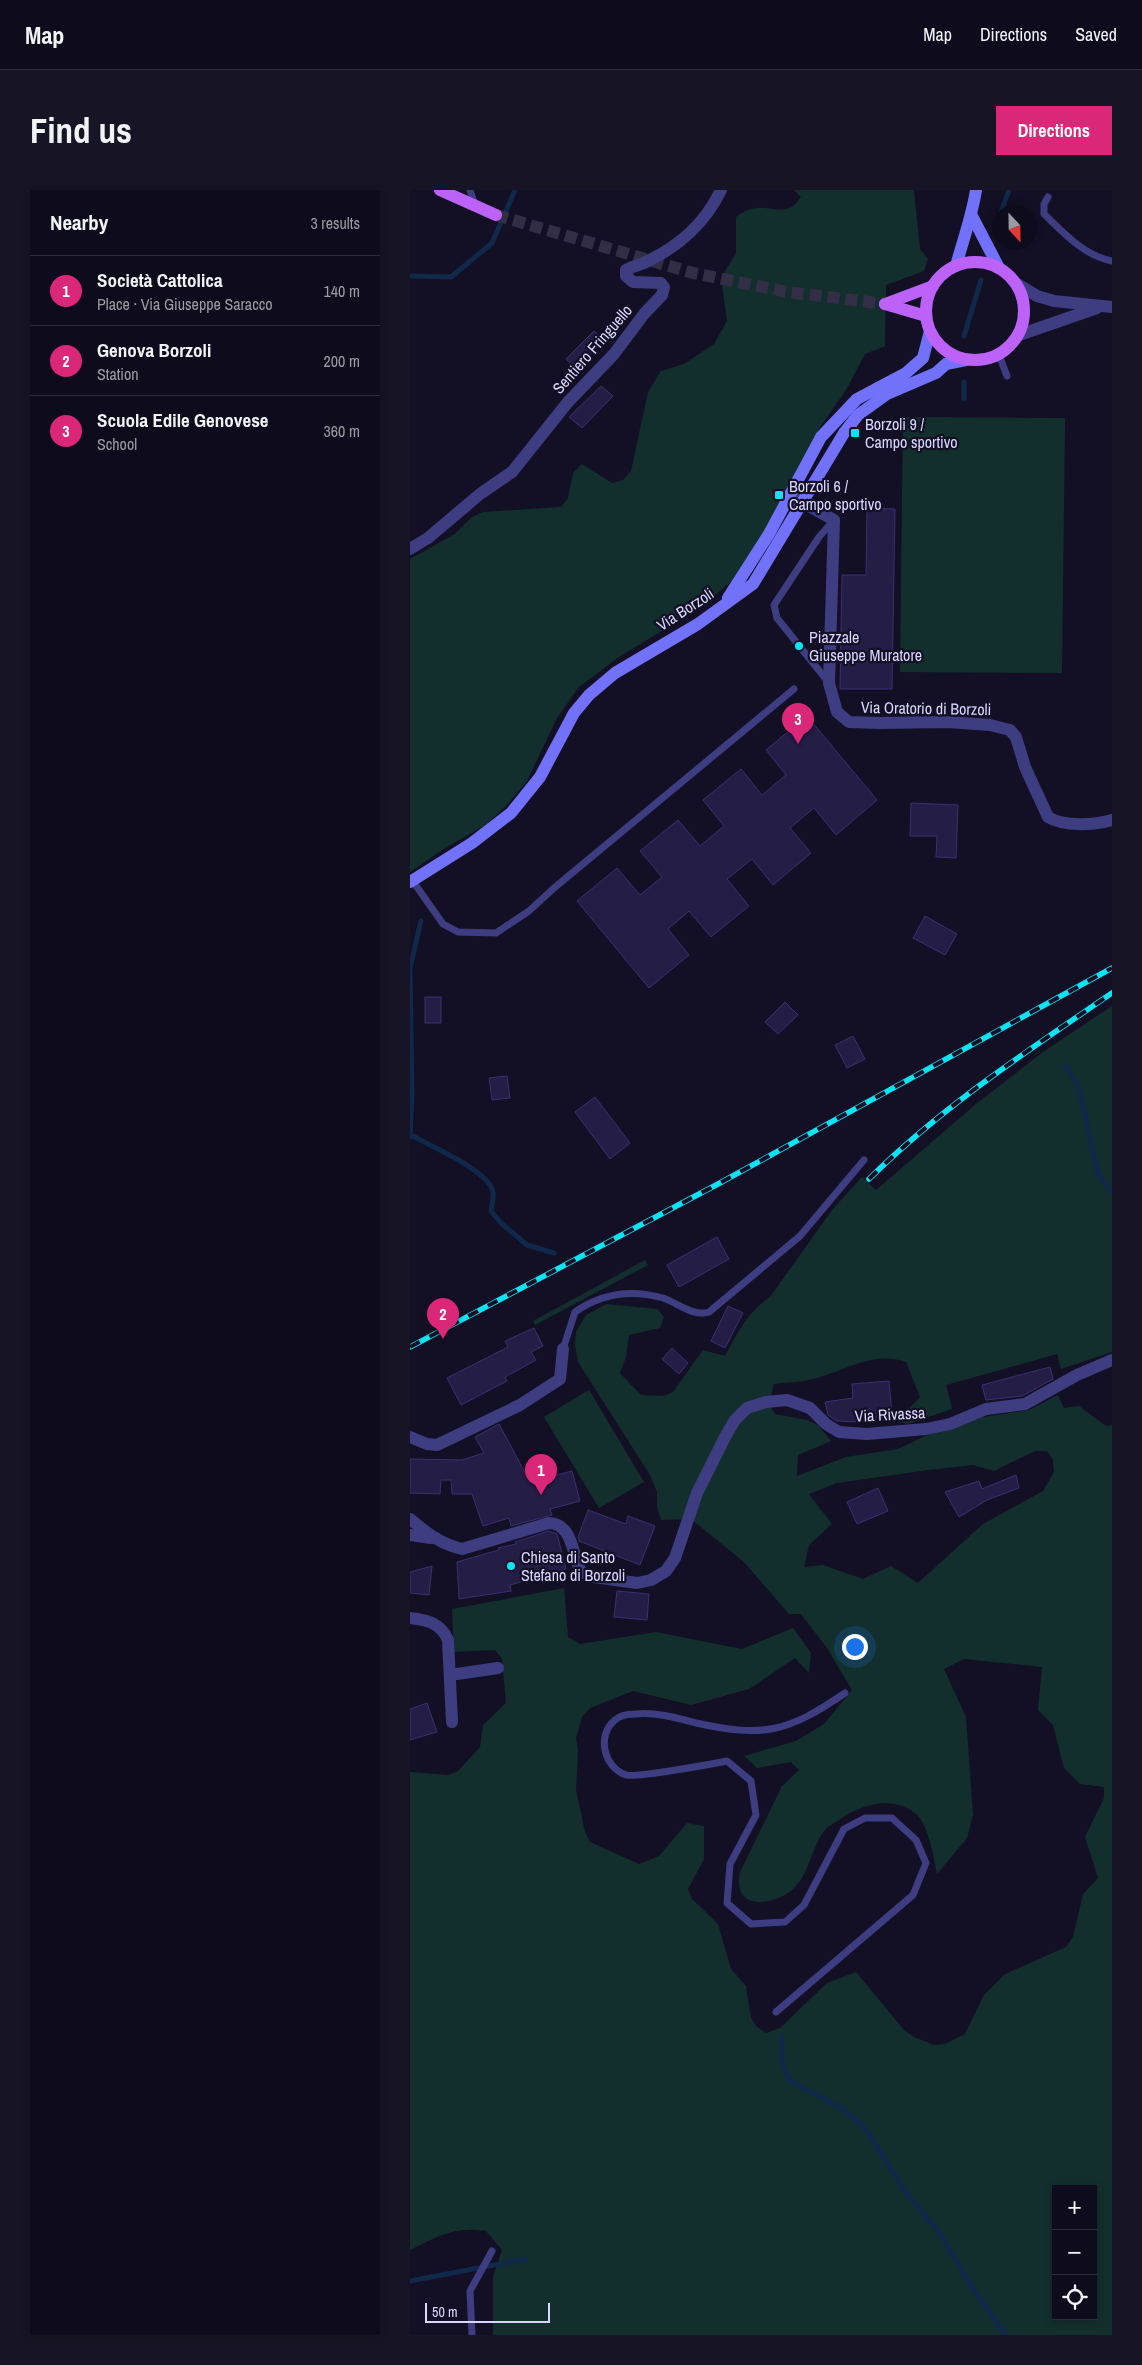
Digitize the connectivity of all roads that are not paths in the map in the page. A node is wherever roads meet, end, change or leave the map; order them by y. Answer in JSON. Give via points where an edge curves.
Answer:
{"nodes":[{"id":1,"x":440,"y":190,"type":"edge"},
{"id":2,"x":470,"y":190,"type":"edge"},
{"id":3,"x":720,"y":190,"type":"edge"},
{"id":4,"x":976,"y":190,"type":"edge"},
{"id":5,"x":1048,"y":197,"type":"dead end"},
{"id":6,"x":476,"y":207,"type":"junction"},
{"id":7,"x":496,"y":215,"type":"tunnel mouth"},
{"id":8,"x":972,"y":216,"type":"junction"},
{"id":9,"x":1112,"y":261,"type":"edge"},
{"id":10,"x":956,"y":266,"type":"junction"},
{"id":11,"x":999,"y":268,"type":"junction"},
{"id":12,"x":1017,"y":284,"type":"junction"},
{"id":13,"x":933,"y":286,"type":"junction"},
{"id":14,"x":1109,"y":306,"type":"edge"},
{"id":15,"x":926,"y":316,"type":"junction"},
{"id":16,"x":930,"y":331,"type":"junction"},
{"id":17,"x":1019,"y":335,"type":"junction"},
{"id":18,"x":999,"y":355,"type":"junction"},
{"id":19,"x":966,"y":360,"type":"junction"},
{"id":20,"x":1007,"y":376,"type":"dead end"},
{"id":21,"x":789,"y":495,"type":"junction"},
{"id":22,"x":802,"y":503,"type":"junction"},
{"id":23,"x":834,"y":520,"type":"junction"},
{"id":24,"x":410,"y":549,"type":"edge"},
{"id":25,"x":725,"y":603,"type":"junction"},
{"id":26,"x":829,"y":683,"type":"junction"},
{"id":27,"x":794,"y":689,"type":"dead end"},
{"id":28,"x":1112,"y":820,"type":"edge"},
{"id":29,"x":411,"y":881,"type":"edge"},
{"id":30,"x":864,"y":1160,"type":"dead end"},
{"id":31,"x":563,"y":1349,"type":"joint"},
{"id":32,"x":1112,"y":1360,"type":"edge"},
{"id":33,"x":410,"y":1437,"type":"edge"},
{"id":34,"x":410,"y":1519,"type":"edge"},
{"id":35,"x":410,"y":1535,"type":"edge"},
{"id":36,"x":432,"y":1538,"type":"junction"},
{"id":37,"x":410,"y":1618,"type":"edge"},
{"id":38,"x":498,"y":1668,"type":"dead end"},
{"id":39,"x":450,"y":1675,"type":"junction"},
{"id":40,"x":845,"y":1693,"type":"dead end"},
{"id":41,"x":452,"y":1722,"type":"dead end"},
{"id":42,"x":776,"y":2012,"type":"dead end"},
{"id":43,"x":492,"y":2251,"type":"dead end"},
{"id":44,"x":472,"y":2335,"type":"edge"}],
"edges":[{"from":1,"to":6,"type":"main road"},
{"from":2,"to":6,"type":"lane"},
{"from":3,"to":24,"type":"street","name":"Sentiero Fringuello","via":[[695,228],[676,245],[648,262],[626,270],[626,276],[633,282],[661,283],[664,287],[662,295],[614,354],[568,402],[512,472]]},
{"from":4,"to":8,"type":"main road"},
{"from":5,"to":9,"type":"lane","via":[[1044,214],[1086,252]]},
{"from":6,"to":7,"type":"main road"},
{"from":8,"to":10,"type":"main road"},
{"from":8,"to":11,"type":"main road"},
{"from":10,"to":11,"type":"main road","via":[[970,262]]},
{"from":10,"to":13,"type":"main road"},
{"from":11,"to":12,"type":"main road"},
{"from":12,"to":14,"type":"street","via":[[1037,296],[1054,301]]},
{"from":12,"to":17,"type":"main road","via":[[1025,309]]},
{"from":13,"to":15,"type":"main road","via":[[928,296]]},
{"from":13,"to":15,"type":"main road","via":[[885,304]]},
{"from":14,"to":17,"type":"street","via":[[1084,311]]},
{"from":15,"to":16,"type":"main road"},
{"from":16,"to":19,"type":"main road","via":[[934,340],[948,353]]},
{"from":16,"to":21,"type":"main road","via":[[922,358],[906,372],[857,399],[821,437]]},
{"from":17,"to":18,"type":"main road"},
{"from":18,"to":19,"type":"main road","name":"Via Borzoli","via":[[983,360]]},
{"from":18,"to":20,"type":"lane"},
{"from":19,"to":22,"type":"main road","name":"Via Borzoli","via":[[946,364],[936,373],[887,394],[858,415]]},
{"from":21,"to":22,"type":"street"},
{"from":21,"to":25,"type":"main road","via":[[769,534]]},
{"from":22,"to":23,"type":"street"},
{"from":22,"to":25,"type":"main road","name":"Via Borzoli","via":[[753,584]]},
{"from":23,"to":26,"type":"street","name":"Via Oratorio di Borzoli"},
{"from":23,"to":26,"type":"lane","via":[[774,605],[777,618]]},
{"from":25,"to":29,"type":"main road","name":"Via Borzoli","via":[[698,624],[615,673],[589,695],[574,713],[540,777],[512,813],[472,843]]},
{"from":26,"to":28,"type":"street","name":"Via Oratorio di Borzoli","via":[[837,712],[849,722],[948,722],[1006,728],[1014,733],[1025,767],[1048,817],[1061,823]]},
{"from":27,"to":29,"type":"lane","via":[[529,911],[496,934],[458,932],[442,924]]},
{"from":30,"to":31,"type":"lane","via":[[800,1236],[709,1312],[695,1312],[662,1298],[615,1293],[592,1301],[575,1312]]},
{"from":31,"to":33,"type":"street","via":[[560,1378],[520,1405],[438,1445]]},
{"from":32,"to":36,"type":"street","name":"Via Rivassa","via":[[1025,1404],[986,1409],[950,1424],[926,1429],[866,1434],[839,1432],[810,1408],[787,1400],[747,1408],[735,1420],[697,1493],[676,1558],[666,1572],[652,1580],[616,1580],[581,1572],[570,1539],[557,1523],[462,1549]]},
{"from":34,"to":36,"type":"street"},
{"from":35,"to":36,"type":"street"},
{"from":37,"to":39,"type":"street","via":[[431,1622],[446,1633]]},
{"from":38,"to":39,"type":"street"},
{"from":39,"to":41,"type":"street"},
{"from":40,"to":42,"type":"lane","via":[[816,1713],[789,1725],[761,1731],[733,1731],[648,1713],[628,1714],[614,1720],[606,1733],[604,1752],[611,1766],[627,1776],[727,1761],[751,1780],[756,1815],[730,1864],[727,1903],[751,1924],[785,1922],[804,1905],[844,1829],[864,1818],[892,1818],[916,1840],[926,1863],[913,1895]]},
{"from":43,"to":44,"type":"lane","via":[[470,2291]]}]}
